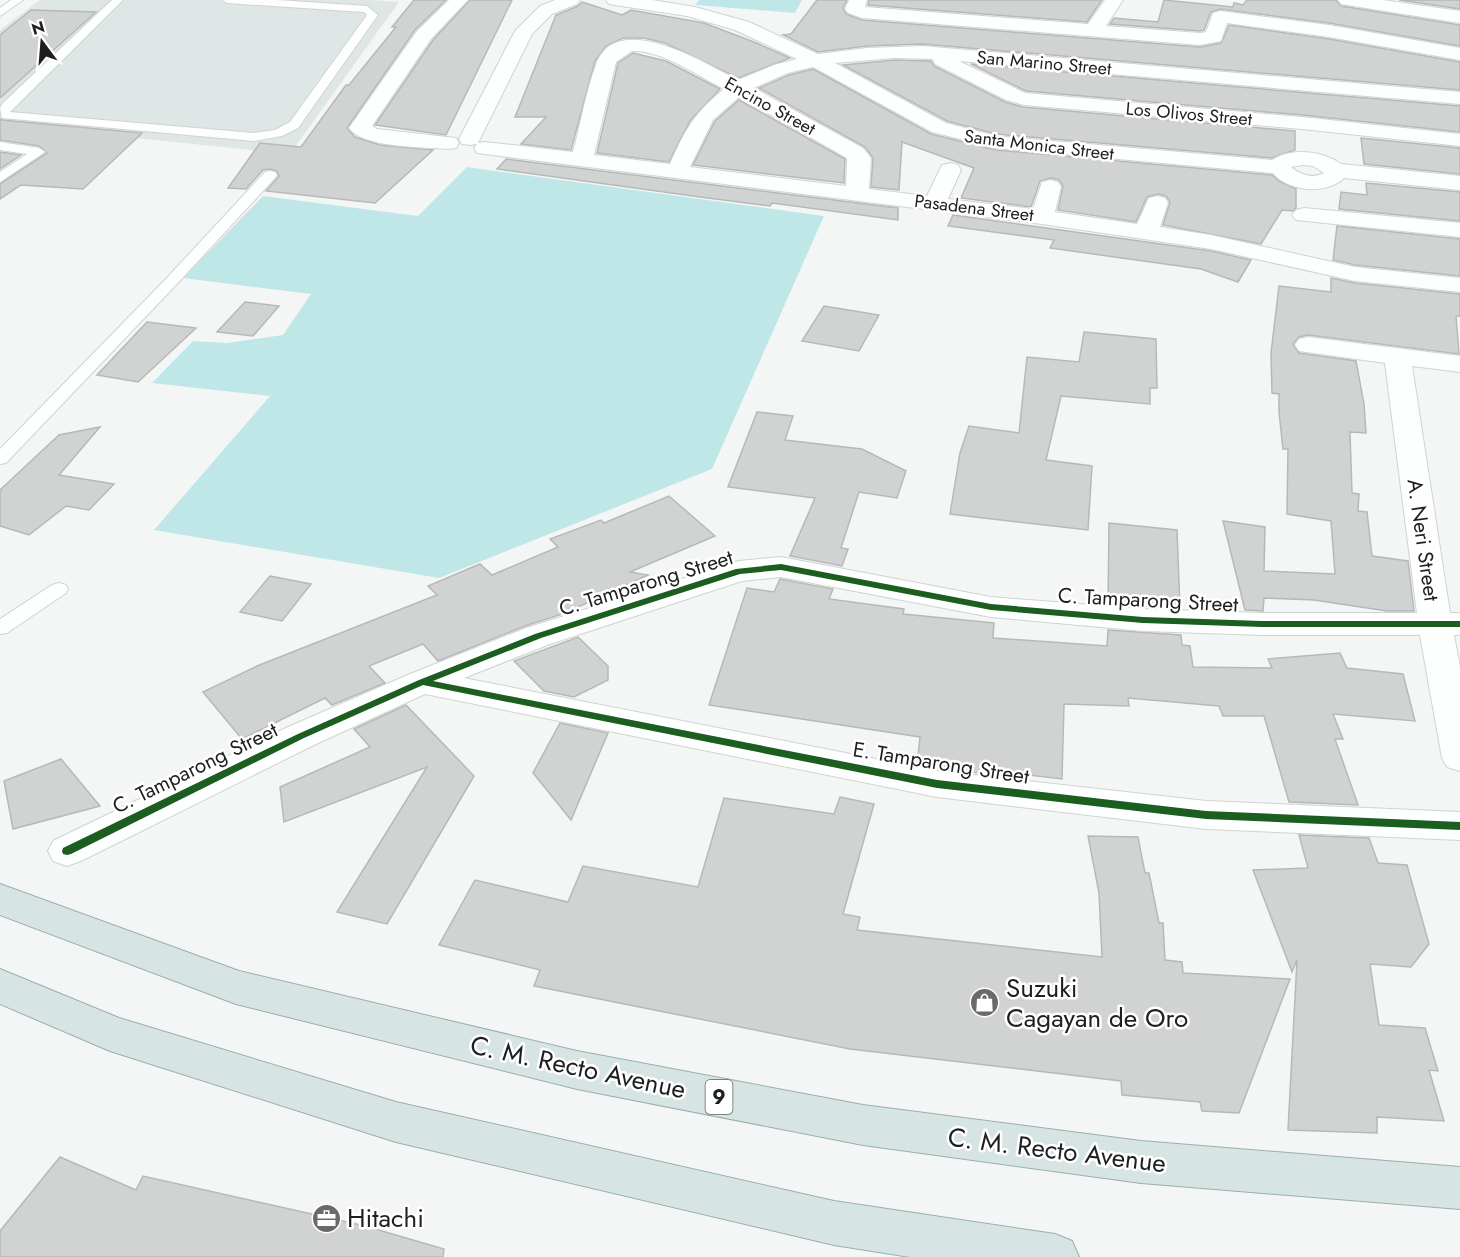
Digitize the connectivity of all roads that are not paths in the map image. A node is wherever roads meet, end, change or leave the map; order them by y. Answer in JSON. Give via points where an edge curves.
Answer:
{"nodes":[{"id":1,"x":18,"y":0,"type":"edge"},
{"id":2,"x":118,"y":0,"type":"edge"},
{"id":3,"x":227,"y":0,"type":"edge"},
{"id":4,"x":459,"y":0,"type":"edge"},
{"id":5,"x":571,"y":0,"type":"edge"},
{"id":6,"x":615,"y":0,"type":"edge"},
{"id":7,"x":858,"y":0,"type":"edge"},
{"id":8,"x":1114,"y":0,"type":"edge"},
{"id":9,"x":1346,"y":0,"type":"edge"},
{"id":10,"x":1222,"y":8,"type":"edge"},
{"id":11,"x":0,"y":13,"type":"edge"},
{"id":12,"x":1460,"y":17,"type":"edge"},
{"id":13,"x":1094,"y":30,"type":"junction"},
{"id":14,"x":1329,"y":32,"type":"junction"},
{"id":15,"x":929,"y":53,"type":"junction"},
{"id":16,"x":1460,"y":54,"type":"edge"},
{"id":17,"x":817,"y":61,"type":"junction"},
{"id":18,"x":1298,"y":84,"type":"junction"},
{"id":19,"x":739,"y":88,"type":"junction"},
{"id":20,"x":1460,"y":98,"type":"edge"},
{"id":21,"x":1302,"y":123,"type":"junction"},
{"id":22,"x":1460,"y":140,"type":"edge"},
{"id":23,"x":478,"y":144,"type":"junction"},
{"id":24,"x":0,"y":146,"type":"edge"},
{"id":25,"x":582,"y":159,"type":"junction"},
{"id":26,"x":950,"y":170,"type":"dead end"},
{"id":27,"x":1309,"y":170,"type":"junction"},
{"id":28,"x":678,"y":171,"type":"junction"},
{"id":29,"x":3,"y":174,"type":"edge"},
{"id":30,"x":270,"y":175,"type":"dead end"},
{"id":31,"x":1460,"y":183,"type":"edge"},
{"id":32,"x":1050,"y":187,"type":"dead end"},
{"id":33,"x":857,"y":192,"type":"junction"},
{"id":34,"x":935,"y":203,"type":"junction"},
{"id":35,"x":1157,"y":203,"type":"dead end"},
{"id":36,"x":1304,"y":215,"type":"junction"},
{"id":37,"x":1042,"y":217,"type":"junction"},
{"id":38,"x":1460,"y":230,"type":"edge"},
{"id":39,"x":1146,"y":232,"type":"junction"},
{"id":40,"x":1303,"y":263,"type":"junction"},
{"id":41,"x":1460,"y":285,"type":"edge"},
{"id":42,"x":1308,"y":345,"type":"dead end"},
{"id":43,"x":1397,"y":356,"type":"junction"},
{"id":44,"x":1460,"y":364,"type":"edge"},
{"id":45,"x":0,"y":459,"type":"edge"},
{"id":46,"x":59,"y":589,"type":"dead end"},
{"id":47,"x":1448,"y":624,"type":"edge"},
{"id":48,"x":0,"y":628,"type":"edge"},
{"id":49,"x":422,"y":682,"type":"junction"},
{"id":50,"x":1460,"y":758,"type":"edge"},
{"id":51,"x":1460,"y":826,"type":"edge"},
{"id":52,"x":67,"y":851,"type":"dead end"},
{"id":53,"x":0,"y":899,"type":"edge"},
{"id":54,"x":0,"y":986,"type":"edge"},
{"id":55,"x":1460,"y":1188,"type":"edge"},
{"id":56,"x":1055,"y":1257,"type":"edge"}],
"edges":[{"from":1,"to":11,"type":"lane"},
{"from":2,"to":3,"type":"lane","via":[[7,106],[6,115],[204,134],[254,137],[278,132],[294,124],[373,15],[367,9]]},
{"from":4,"to":23,"type":"street","name":"Pasadena Street","via":[[424,35],[360,128],[372,135]]},
{"from":5,"to":23,"type":"street","via":[[546,10],[524,31]]},
{"from":6,"to":17,"type":"street","name":"Santa Monica Street","via":[[689,11],[742,26]]},
{"from":7,"to":13,"type":"street","via":[[854,9],[862,12],[1003,15]]},
{"from":8,"to":13,"type":"street"},
{"from":9,"to":12,"type":"street"},
{"from":9,"to":14,"type":"street"},
{"from":10,"to":13,"type":"street","via":[[1214,37],[1209,39]]},
{"from":10,"to":14,"type":"street"},
{"from":14,"to":16,"type":"street"},
{"from":15,"to":17,"type":"street","name":"San Marino Street","via":[[862,54]]},
{"from":15,"to":18,"type":"street","name":"San Marino Street"},
{"from":15,"to":21,"type":"street","name":"Los Olivos Street","via":[[1020,99]]},
{"from":17,"to":19,"type":"street","name":"San Marino Street","via":[[773,71]]},
{"from":17,"to":27,"type":"street","name":"Santa Monica Street","via":[[958,135],[1068,150],[1280,167],[1291,159]]},
{"from":18,"to":20,"type":"street","name":"San Marino Street"},
{"from":18,"to":21,"type":"street"},
{"from":19,"to":25,"type":"street","name":"Encino Street","via":[[662,50],[645,45],[620,49],[607,61]]},
{"from":19,"to":28,"type":"street","name":"San Marino Street","via":[[704,117]]},
{"from":19,"to":33,"type":"street","name":"Encino Street","via":[[793,118],[791,131],[827,137],[855,153],[860,158]]},
{"from":21,"to":22,"type":"street","name":"Los Olivos Street"},
{"from":21,"to":27,"type":"street"},
{"from":23,"to":25,"type":"street","name":"Pasadena Street"},
{"from":24,"to":29,"type":"lane","via":[[39,152]]},
{"from":25,"to":28,"type":"street","name":"Pasadena Street"},
{"from":26,"to":34,"type":"street"},
{"from":27,"to":31,"type":"street","via":[[1325,163],[1335,170]]},
{"from":27,"to":36,"type":"street"},
{"from":28,"to":33,"type":"street","name":"Pasadena Street"},
{"from":30,"to":45,"type":"lane"},
{"from":32,"to":37,"type":"street"},
{"from":33,"to":34,"type":"street","name":"Pasadena Street"},
{"from":34,"to":37,"type":"street","name":"Pasadena Street"},
{"from":35,"to":39,"type":"street"},
{"from":36,"to":38,"type":"street"},
{"from":36,"to":40,"type":"street"},
{"from":37,"to":39,"type":"street","name":"Pasadena Street"},
{"from":39,"to":40,"type":"street","name":"Pasadena Street"},
{"from":40,"to":41,"type":"street","name":"Pasadena Street","via":[[1355,274]]},
{"from":42,"to":43,"type":"street"},
{"from":43,"to":44,"type":"street"},
{"from":43,"to":47,"type":"street","name":"A. Neri Street"},
{"from":46,"to":48,"type":"lane"},
{"from":47,"to":49,"type":"street","name":"C. Tamparong Street","via":[[1179,621],[1035,612],[769,568],[739,571],[687,587],[538,636]]},
{"from":47,"to":50,"type":"street","name":"A. Neri Street"},
{"from":49,"to":51,"type":"street","name":"E. Tamparong Street","via":[[937,784],[1206,815]]},
{"from":49,"to":52,"type":"street","name":"C. Tamparong Street","via":[[301,736]]},
{"from":53,"to":55,"type":"highway","name":"C. M. Recto Avenue","number":"9","via":[[236,987],[577,1070],[863,1125],[1129,1160]]},
{"from":54,"to":56,"type":"highway","via":[[110,1033],[396,1122],[834,1223]]}]}
